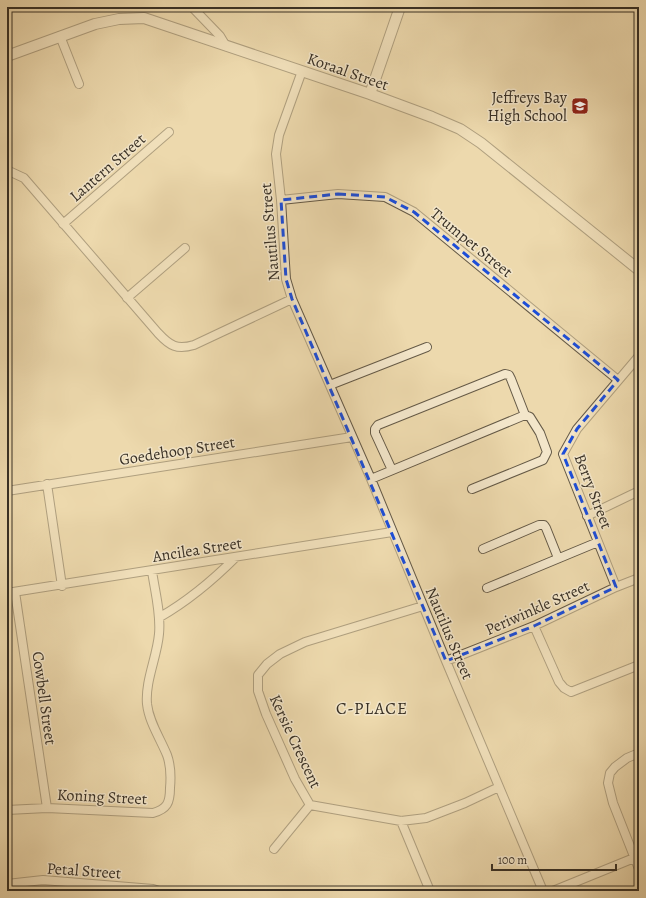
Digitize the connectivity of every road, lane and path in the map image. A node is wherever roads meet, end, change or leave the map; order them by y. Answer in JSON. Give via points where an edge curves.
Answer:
{"nodes":[{"id":1,"x":192,"y":7,"type":"edge"},
{"id":2,"x":400,"y":7,"type":"edge"},
{"id":3,"x":60,"y":36,"type":"junction"},
{"id":4,"x":226,"y":46,"type":"junction"},
{"id":5,"x":7,"y":56,"type":"edge"},
{"id":6,"x":302,"y":72,"type":"junction"},
{"id":7,"x":78,"y":84,"type":"dead end"},
{"id":8,"x":370,"y":94,"type":"junction"},
{"id":9,"x":169,"y":132,"type":"dead end"},
{"id":10,"x":7,"y":171,"type":"edge"},
{"id":11,"x":281,"y":200,"type":"junction"},
{"id":12,"x":63,"y":224,"type":"junction"},
{"id":13,"x":185,"y":248,"type":"dead end"},
{"id":14,"x":639,"y":270,"type":"edge"},
{"id":15,"x":127,"y":298,"type":"junction"},
{"id":16,"x":292,"y":299,"type":"junction"},
{"id":17,"x":427,"y":347,"type":"dead end"},
{"id":18,"x":639,"y":356,"type":"edge"},
{"id":19,"x":618,"y":380,"type":"junction"},
{"id":20,"x":330,"y":385,"type":"junction"},
{"id":21,"x":525,"y":415,"type":"junction"},
{"id":22,"x":352,"y":437,"type":"junction"},
{"id":23,"x":392,"y":470,"type":"junction"},
{"id":24,"x":371,"y":479,"type":"junction"},
{"id":25,"x":47,"y":484,"type":"junction"},
{"id":26,"x":472,"y":489,"type":"dead end"},
{"id":27,"x":7,"y":491,"type":"edge"},
{"id":28,"x":639,"y":491,"type":"edge"},
{"id":29,"x":587,"y":516,"type":"junction"},
{"id":30,"x":392,"y":532,"type":"junction"},
{"id":31,"x":598,"y":542,"type":"junction"},
{"id":32,"x":483,"y":549,"type":"dead end"},
{"id":33,"x":236,"y":557,"type":"junction"},
{"id":34,"x":558,"y":558,"type":"junction"},
{"id":35,"x":152,"y":571,"type":"junction"},
{"id":36,"x":639,"y":578,"type":"edge"},
{"id":37,"x":62,"y":586,"type":"junction"},
{"id":38,"x":616,"y":587,"type":"junction"},
{"id":39,"x":487,"y":588,"type":"dead end"},
{"id":40,"x":11,"y":593,"type":"edge"},
{"id":41,"x":423,"y":606,"type":"junction"},
{"id":42,"x":160,"y":617,"type":"junction"},
{"id":43,"x":534,"y":626,"type":"junction"},
{"id":44,"x":446,"y":661,"type":"junction"},
{"id":45,"x":639,"y":665,"type":"edge"},
{"id":46,"x":639,"y":753,"type":"edge"},
{"id":47,"x":499,"y":787,"type":"junction"},
{"id":48,"x":310,"y":805,"type":"junction"},
{"id":49,"x":47,"y":808,"type":"junction"},
{"id":50,"x":7,"y":810,"type":"edge"},
{"id":51,"x":401,"y":821,"type":"junction"},
{"id":52,"x":274,"y":849,"type":"dead end"},
{"id":53,"x":636,"y":857,"type":"edge"},
{"id":54,"x":639,"y":869,"type":"edge"},
{"id":55,"x":7,"y":884,"type":"edge"},
{"id":56,"x":159,"y":891,"type":"edge"},
{"id":57,"x":430,"y":891,"type":"edge"},
{"id":58,"x":543,"y":891,"type":"edge"},
{"id":59,"x":553,"y":891,"type":"edge"}],
"edges":[{"from":1,"to":4,"type":"street","via":[[220,36]]},
{"from":2,"to":8,"type":"street"},
{"from":3,"to":4,"type":"street","name":"Koraal Street","via":[[95,24],[119,19],[144,18]]},
{"from":3,"to":5,"type":"street","name":"Koraal Street"},
{"from":3,"to":7,"type":"street"},
{"from":4,"to":6,"type":"street","name":"Koraal Street"},
{"from":6,"to":8,"type":"street","name":"Koraal Street"},
{"from":6,"to":11,"type":"street","name":"Nautilus Street","via":[[279,135],[276,154]]},
{"from":8,"to":14,"type":"street","name":"Koraal Street","via":[[460,129]]},
{"from":9,"to":12,"type":"street","name":"Lantern Street"},
{"from":10,"to":12,"type":"street","name":"Lantern Street","via":[[24,178]]},
{"from":11,"to":16,"type":"street","name":"Nautilus Street","via":[[286,279]]},
{"from":11,"to":19,"type":"street","name":"Trumpet Street","via":[[338,194],[384,197],[414,212]]},
{"from":12,"to":15,"type":"street","name":"Lantern Street"},
{"from":13,"to":15,"type":"street"},
{"from":15,"to":16,"type":"street","name":"Lantern Street","via":[[166,342],[185,348]]},
{"from":16,"to":20,"type":"street","name":"Nautilus Street"},
{"from":17,"to":20,"type":"street"},
{"from":18,"to":19,"type":"street","name":"Berry Street"},
{"from":19,"to":29,"type":"street","name":"Berry Street","via":[[577,429],[563,454]]},
{"from":20,"to":22,"type":"street","name":"Nautilus Street"},
{"from":21,"to":23,"type":"street"},
{"from":21,"to":23,"type":"street","via":[[511,379],[505,374],[378,425],[375,433]]},
{"from":21,"to":26,"type":"street","via":[[530,417],[540,433],[546,452],[543,460]]},
{"from":22,"to":24,"type":"street","name":"Nautilus Street"},
{"from":22,"to":25,"type":"street","name":"Goedehoop Street"},
{"from":23,"to":24,"type":"street"},
{"from":24,"to":30,"type":"street","name":"Nautilus Street"},
{"from":25,"to":27,"type":"street","name":"Goedehoop Street"},
{"from":25,"to":37,"type":"street"},
{"from":28,"to":29,"type":"street"},
{"from":29,"to":31,"type":"street","name":"Berry Street"},
{"from":30,"to":33,"type":"street","name":"Ancilea Street"},
{"from":30,"to":41,"type":"street","name":"Nautilus Street"},
{"from":31,"to":34,"type":"street"},
{"from":31,"to":38,"type":"street","name":"Berry Street"},
{"from":32,"to":34,"type":"street","via":[[544,525]]},
{"from":33,"to":35,"type":"street","name":"Ancilea Street"},
{"from":33,"to":42,"type":"street","via":[[218,575]]},
{"from":34,"to":39,"type":"street"},
{"from":35,"to":37,"type":"street","name":"Ancilea Street"},
{"from":35,"to":42,"type":"street","name":"Koning Street"},
{"from":36,"to":38,"type":"street","name":"Periwinkle Street"},
{"from":37,"to":40,"type":"street","name":"Ancilea Street"},
{"from":38,"to":43,"type":"street","name":"Periwinkle Street"},
{"from":40,"to":49,"type":"street","name":"Cowbell Street"},
{"from":41,"to":44,"type":"street","name":"Nautilus Street"},
{"from":41,"to":48,"type":"street","name":"Kersie Crescent","via":[[305,642],[280,654],[266,664],[258,675],[258,691],[266,714],[295,779]]},
{"from":42,"to":49,"type":"street","name":"Koning Street","via":[[147,703],[171,774],[167,806],[153,814]]},
{"from":43,"to":44,"type":"street","name":"Periwinkle Street"},
{"from":43,"to":45,"type":"street","via":[[559,682],[571,692]]},
{"from":44,"to":47,"type":"street","name":"Nautilus Street"},
{"from":46,"to":53,"type":"street","via":[[615,767],[610,773],[608,783],[613,803]]},
{"from":47,"to":51,"type":"street","name":"Kersie Crescent","via":[[426,818]]},
{"from":47,"to":58,"type":"street","name":"Nautilus Street"},
{"from":48,"to":51,"type":"street","name":"Kersie Crescent"},
{"from":48,"to":52,"type":"street"},
{"from":49,"to":50,"type":"street","name":"Koning Street"},
{"from":51,"to":57,"type":"street"},
{"from":53,"to":54,"type":"street"},
{"from":53,"to":59,"type":"street"},
{"from":55,"to":56,"type":"street","name":"Petal Street","via":[[43,880]]}]}
